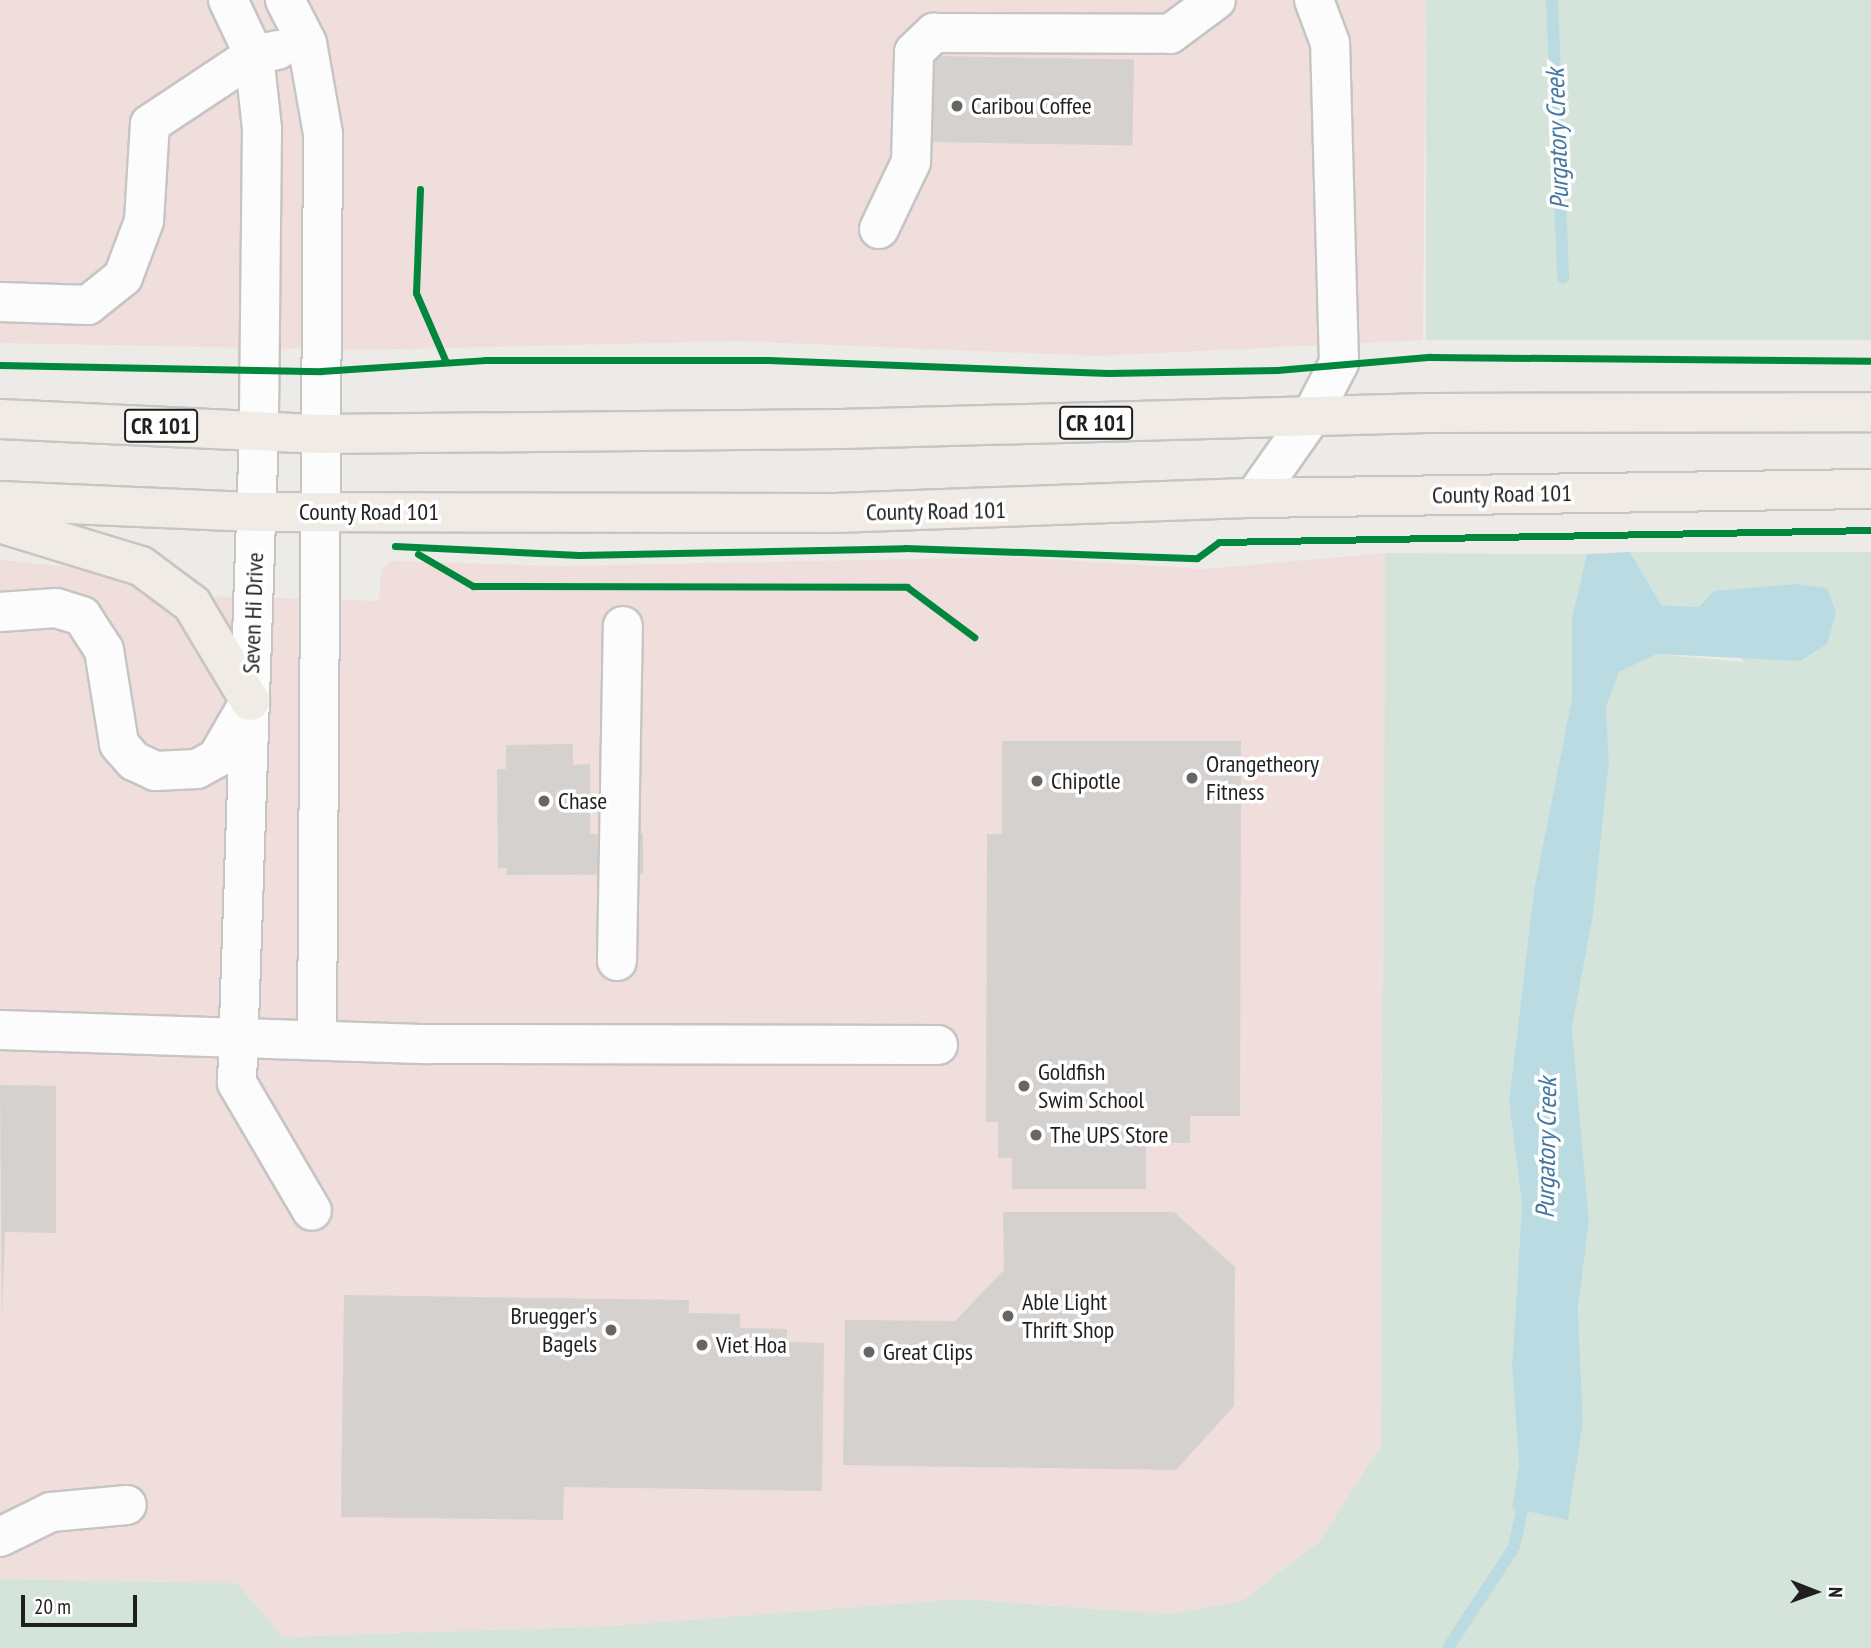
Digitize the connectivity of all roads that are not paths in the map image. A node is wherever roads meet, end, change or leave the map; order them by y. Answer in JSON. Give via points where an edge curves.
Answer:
{"nodes":[{"id":1,"x":228,"y":0,"type":"edge"},
{"id":2,"x":285,"y":0,"type":"edge"},
{"id":3,"x":1216,"y":0,"type":"edge"},
{"id":4,"x":1314,"y":0,"type":"edge"},
{"id":5,"x":307,"y":43,"type":"junction"},
{"id":6,"x":254,"y":55,"type":"junction"},
{"id":7,"x":879,"y":229,"type":"dead end"},
{"id":8,"x":0,"y":302,"type":"edge"},
{"id":9,"x":1871,"y":412,"type":"edge"},
{"id":10,"x":1311,"y":417,"type":"junction"},
{"id":11,"x":0,"y":419,"type":"edge"},
{"id":12,"x":259,"y":430,"type":"junction"},
{"id":13,"x":321,"y":434,"type":"junction"},
{"id":14,"x":1871,"y":489,"type":"edge"},
{"id":15,"x":1254,"y":498,"type":"junction"},
{"id":16,"x":0,"y":501,"type":"edge"},
{"id":17,"x":319,"y":511,"type":"junction"},
{"id":18,"x":255,"y":512,"type":"junction"},
{"id":19,"x":0,"y":523,"type":"edge"},
{"id":20,"x":11,"y":612,"type":"edge"},
{"id":21,"x":623,"y":626,"type":"dead end"},
{"id":22,"x":250,"y":701,"type":"junction"},
{"id":23,"x":617,"y":961,"type":"dead end"},
{"id":24,"x":0,"y":1030,"type":"edge"},
{"id":25,"x":239,"y":1037,"type":"junction"},
{"id":26,"x":317,"y":1040,"type":"junction"},
{"id":27,"x":938,"y":1045,"type":"dead end"},
{"id":28,"x":312,"y":1211,"type":"dead end"},
{"id":29,"x":127,"y":1505,"type":"dead end"},
{"id":30,"x":0,"y":1537,"type":"edge"}],
"edges":[{"from":1,"to":6,"type":"lane","name":"Seven Hi Drive"},
{"from":2,"to":5,"type":"lane"},
{"from":3,"to":7,"type":"lane","via":[[1170,34],[933,33],[914,52],[911,162]]},
{"from":4,"to":10,"type":"lane","via":[[1329,43],[1339,363]]},
{"from":5,"to":6,"type":"lane"},
{"from":5,"to":13,"type":"lane","via":[[323,134]]},
{"from":6,"to":8,"type":"lane","via":[[150,124],[144,221],[123,277],[88,305]]},
{"from":6,"to":12,"type":"lane","name":"Seven Hi Drive","via":[[262,129]]},
{"from":9,"to":10,"type":"main road","number":"CR 101"},
{"from":10,"to":13,"type":"main road","number":"CR 101"},
{"from":10,"to":15,"type":"lane"},
{"from":11,"to":12,"type":"main road","number":"CR 101"},
{"from":12,"to":13,"type":"main road","number":"CR 101"},
{"from":12,"to":18,"type":"lane","name":"Seven Hi Drive"},
{"from":13,"to":17,"type":"lane"},
{"from":14,"to":15,"type":"main road","name":"County Road 101"},
{"from":15,"to":17,"type":"main road","name":"County Road 101","via":[[835,513]]},
{"from":16,"to":18,"type":"main road","name":"County Road 101"},
{"from":17,"to":18,"type":"main road","name":"County Road 101"},
{"from":17,"to":26,"type":"lane"},
{"from":18,"to":22,"type":"lane","name":"Seven Hi Drive"},
{"from":19,"to":22,"type":"main road","via":[[141,566],[192,604]]},
{"from":20,"to":22,"type":"lane","via":[[56,608],[82,616],[97,632],[119,744],[134,761],[155,771],[197,769],[217,758]]},
{"from":21,"to":23,"type":"lane"},
{"from":22,"to":25,"type":"lane","name":"Seven Hi Drive"},
{"from":24,"to":25,"type":"lane"},
{"from":25,"to":26,"type":"lane"},
{"from":25,"to":28,"type":"lane","name":"Seven Hi Drive","via":[[237,1083]]},
{"from":26,"to":27,"type":"lane"},
{"from":29,"to":30,"type":"lane","via":[[51,1512]]}]}
